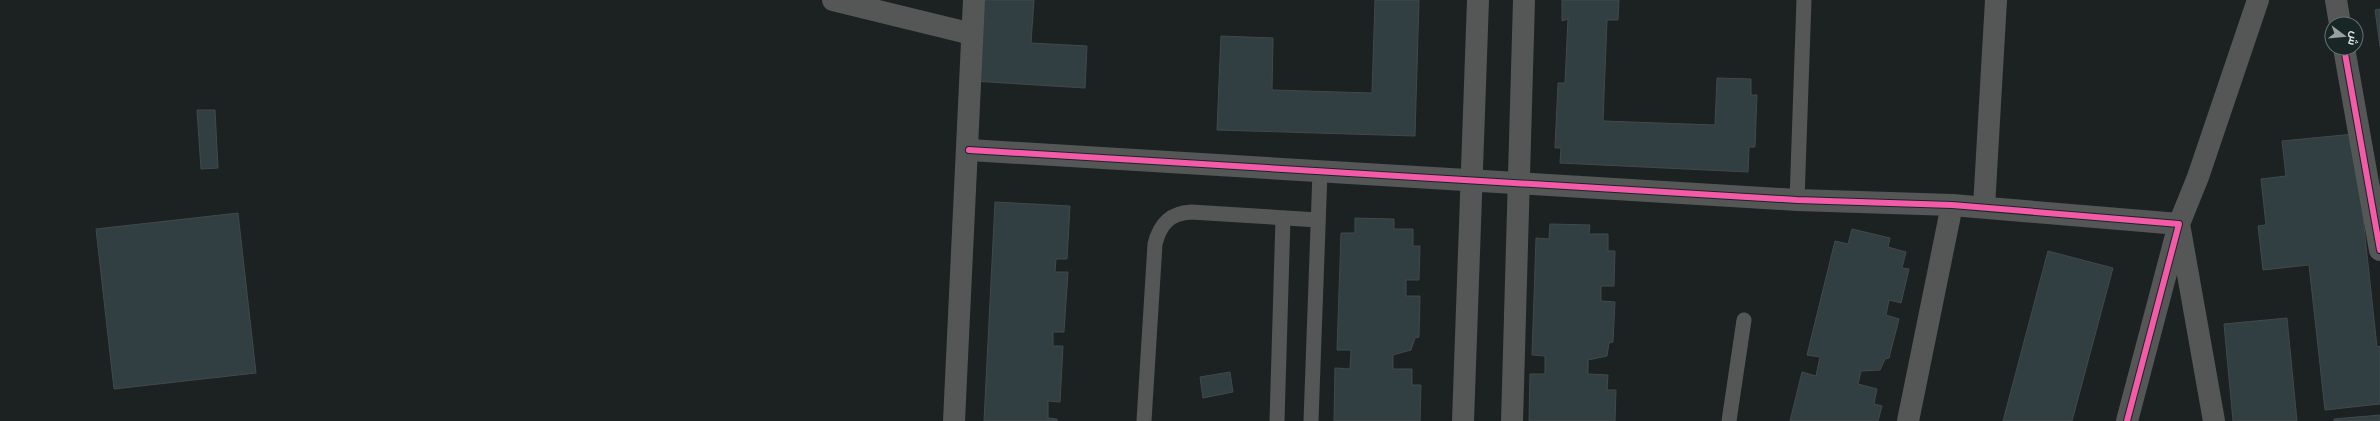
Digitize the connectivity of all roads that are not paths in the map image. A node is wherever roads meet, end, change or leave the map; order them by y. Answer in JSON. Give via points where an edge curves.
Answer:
{"nodes":[{"id":1,"x":833,"y":0,"type":"edge"},
{"id":2,"x":974,"y":0,"type":"edge"},
{"id":3,"x":1478,"y":0,"type":"edge"},
{"id":4,"x":1524,"y":0,"type":"edge"},
{"id":5,"x":1804,"y":0,"type":"edge"},
{"id":6,"x":1996,"y":0,"type":"edge"},
{"id":7,"x":2258,"y":0,"type":"edge"},
{"id":8,"x":2336,"y":0,"type":"edge"},
{"id":9,"x":2339,"y":16,"type":"edge"},
{"id":10,"x":972,"y":34,"type":"junction"},
{"id":11,"x":2345,"y":56,"type":"edge"},
{"id":12,"x":969,"y":150,"type":"junction"},
{"id":13,"x":1320,"y":172,"type":"junction"},
{"id":14,"x":1471,"y":180,"type":"junction"},
{"id":15,"x":1517,"y":183,"type":"junction"},
{"id":16,"x":1797,"y":200,"type":"junction"},
{"id":17,"x":1952,"y":205,"type":"junction"},
{"id":18,"x":1984,"y":207,"type":"junction"},
{"id":19,"x":1283,"y":218,"type":"junction"},
{"id":20,"x":1318,"y":220,"type":"junction"},
{"id":21,"x":2179,"y":224,"type":"junction"},
{"id":22,"x":2380,"y":250,"type":"edge"},
{"id":23,"x":1744,"y":320,"type":"dead end"},
{"id":24,"x":954,"y":421,"type":"edge"},
{"id":25,"x":1144,"y":421,"type":"edge"},
{"id":26,"x":1278,"y":421,"type":"edge"},
{"id":27,"x":1311,"y":421,"type":"edge"},
{"id":28,"x":1463,"y":421,"type":"edge"},
{"id":29,"x":1512,"y":421,"type":"edge"},
{"id":30,"x":1729,"y":421,"type":"edge"},
{"id":31,"x":1908,"y":421,"type":"edge"},
{"id":32,"x":2127,"y":421,"type":"edge"},
{"id":33,"x":2214,"y":421,"type":"edge"}],
"edges":[{"from":1,"to":10,"type":"street"},
{"from":2,"to":10,"type":"street"},
{"from":3,"to":14,"type":"street"},
{"from":4,"to":15,"type":"street"},
{"from":5,"to":16,"type":"lane"},
{"from":6,"to":18,"type":"street"},
{"from":7,"to":21,"type":"street"},
{"from":8,"to":9,"type":"street"},
{"from":10,"to":12,"type":"street"},
{"from":11,"to":22,"type":"street"},
{"from":12,"to":13,"type":"street"},
{"from":12,"to":24,"type":"street"},
{"from":13,"to":14,"type":"street"},
{"from":13,"to":20,"type":"lane"},
{"from":14,"to":15,"type":"street"},
{"from":14,"to":28,"type":"street"},
{"from":15,"to":16,"type":"street"},
{"from":15,"to":29,"type":"street"},
{"from":16,"to":17,"type":"street"},
{"from":17,"to":18,"type":"street"},
{"from":17,"to":31,"type":"street"},
{"from":18,"to":21,"type":"street"},
{"from":19,"to":20,"type":"lane"},
{"from":19,"to":25,"type":"lane","via":[[1180,213],[1163,224],[1155,244]]},
{"from":19,"to":26,"type":"lane"},
{"from":20,"to":27,"type":"lane"},
{"from":21,"to":32,"type":"street"},
{"from":21,"to":33,"type":"street"},
{"from":23,"to":30,"type":"lane"}]}
